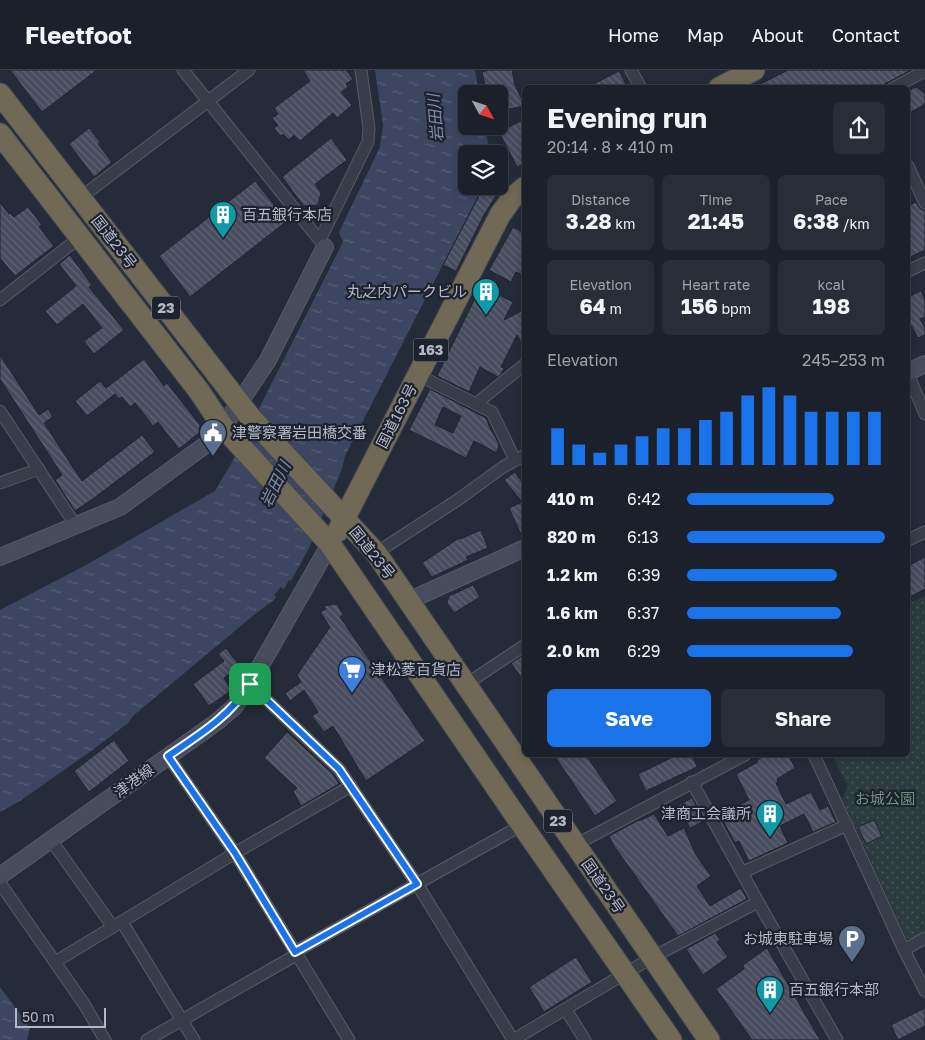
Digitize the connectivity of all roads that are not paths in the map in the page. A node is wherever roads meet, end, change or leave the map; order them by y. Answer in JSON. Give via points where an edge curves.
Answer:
{"nodes":[{"id":1,"x":182,"y":70,"type":"edge"},
{"id":2,"x":249,"y":70,"type":"edge"},
{"id":3,"x":361,"y":70,"type":"edge"},
{"id":4,"x":631,"y":70,"type":"edge"},
{"id":5,"x":754,"y":70,"type":"edge"},
{"id":6,"x":925,"y":71,"type":"edge"},
{"id":7,"x":639,"y":85,"type":"edge"},
{"id":8,"x":725,"y":85,"type":"edge"},
{"id":9,"x":899,"y":85,"type":"edge"},
{"id":10,"x":0,"y":94,"type":"edge"},
{"id":11,"x":207,"y":102,"type":"junction"},
{"id":12,"x":0,"y":134,"type":"edge"},
{"id":13,"x":910,"y":170,"type":"edge"},
{"id":14,"x":522,"y":189,"type":"edge"},
{"id":15,"x":80,"y":198,"type":"junction"},
{"id":16,"x":925,"y":203,"type":"edge"},
{"id":17,"x":80,"y":237,"type":"junction"},
{"id":18,"x":322,"y":244,"type":"junction"},
{"id":19,"x":925,"y":263,"type":"edge"},
{"id":20,"x":910,"y":270,"type":"edge"},
{"id":21,"x":0,"y":300,"type":"edge"},
{"id":22,"x":925,"y":364,"type":"edge"},
{"id":23,"x":522,"y":366,"type":"edge"},
{"id":24,"x":910,"y":372,"type":"edge"},
{"id":25,"x":418,"y":375,"type":"junction"},
{"id":26,"x":910,"y":378,"type":"edge"},
{"id":27,"x":477,"y":403,"type":"junction"},
{"id":28,"x":245,"y":410,"type":"junction"},
{"id":29,"x":0,"y":411,"type":"edge"},
{"id":30,"x":925,"y":414,"type":"edge"},
{"id":31,"x":228,"y":431,"type":"junction"},
{"id":32,"x":520,"y":458,"type":"edge"},
{"id":33,"x":38,"y":469,"type":"junction"},
{"id":34,"x":0,"y":483,"type":"edge"},
{"id":35,"x":343,"y":518,"type":"junction"},
{"id":36,"x":76,"y":526,"type":"junction"},
{"id":37,"x":925,"y":532,"type":"edge"},
{"id":38,"x":326,"y":539,"type":"junction"},
{"id":39,"x":910,"y":539,"type":"edge"},
{"id":40,"x":522,"y":549,"type":"edge"},
{"id":41,"x":376,"y":553,"type":"junction"},
{"id":42,"x":0,"y":557,"type":"edge"},
{"id":43,"x":408,"y":601,"type":"junction"},
{"id":44,"x":522,"y":647,"type":"edge"},
{"id":45,"x":250,"y":684,"type":"junction"},
{"id":46,"x":465,"y":685,"type":"junction"},
{"id":47,"x":168,"y":756,"type":"junction"},
{"id":48,"x":741,"y":757,"type":"edge"},
{"id":49,"x":815,"y":757,"type":"edge"},
{"id":50,"x":692,"y":782,"type":"junction"},
{"id":51,"x":351,"y":786,"type":"junction"},
{"id":52,"x":522,"y":825,"type":"junction"},
{"id":53,"x":847,"y":825,"type":"junction"},
{"id":54,"x":51,"y":840,"type":"junction"},
{"id":55,"x":575,"y":845,"type":"junction"},
{"id":56,"x":235,"y":853,"type":"junction"},
{"id":57,"x":742,"y":872,"type":"junction"},
{"id":58,"x":0,"y":876,"type":"edge"},
{"id":59,"x":0,"y":882,"type":"edge"},
{"id":60,"x":417,"y":884,"type":"junction"},
{"id":61,"x":758,"y":902,"type":"junction"},
{"id":62,"x":117,"y":924,"type":"junction"},
{"id":63,"x":925,"y":938,"type":"edge"},
{"id":64,"x":904,"y":950,"type":"junction"},
{"id":65,"x":296,"y":953,"type":"junction"},
{"id":66,"x":653,"y":957,"type":"junction"},
{"id":67,"x":55,"y":962,"type":"junction"},
{"id":68,"x":626,"y":975,"type":"junction"},
{"id":69,"x":925,"y":991,"type":"edge"},
{"id":70,"x":566,"y":1010,"type":"junction"},
{"id":71,"x":182,"y":1020,"type":"junction"},
{"id":72,"x":105,"y":1040,"type":"edge"},
{"id":73,"x":147,"y":1040,"type":"edge"},
{"id":74,"x":194,"y":1040,"type":"edge"},
{"id":75,"x":349,"y":1040,"type":"edge"},
{"id":76,"x":513,"y":1040,"type":"edge"},
{"id":77,"x":585,"y":1040,"type":"edge"},
{"id":78,"x":671,"y":1040,"type":"edge"},
{"id":79,"x":709,"y":1040,"type":"edge"},
{"id":80,"x":837,"y":1040,"type":"edge"}],
"edges":[{"from":1,"to":11,"type":"street"},
{"from":2,"to":11,"type":"street"},
{"from":3,"to":18,"type":"street","via":[[368,142]]},
{"from":4,"to":7,"type":"street"},
{"from":5,"to":8,"type":"highway"},
{"from":6,"to":9,"type":"street"},
{"from":10,"to":15,"type":"highway","name":"国道23号","number":"23"},
{"from":11,"to":15,"type":"street"},
{"from":11,"to":18,"type":"street"},
{"from":12,"to":17,"type":"highway","name":"国道23号","number":"23"},
{"from":13,"to":16,"type":"street"},
{"from":14,"to":25,"type":"highway","name":"国道163号","number":"163","via":[[512,197],[500,215]]},
{"from":15,"to":28,"type":"highway","name":"国道23号","number":"23"},
{"from":17,"to":21,"type":"street"},
{"from":17,"to":31,"type":"highway","name":"国道23号","number":"23"},
{"from":18,"to":28,"type":"street"},
{"from":19,"to":20,"type":"street"},
{"from":22,"to":24,"type":"street"},
{"from":23,"to":27,"type":"street"},
{"from":25,"to":27,"type":"street"},
{"from":25,"to":35,"type":"highway","name":"国道163号","number":"163"},
{"from":26,"to":30,"type":"street"},
{"from":27,"to":32,"type":"street","via":[[492,412]]},
{"from":28,"to":31,"type":"street"},
{"from":28,"to":35,"type":"highway","name":"国道23号","number":"23"},
{"from":29,"to":33,"type":"street"},
{"from":31,"to":36,"type":"street","via":[[120,507]]},
{"from":31,"to":38,"type":"highway","name":"国道23号","number":"23"},
{"from":32,"to":41,"type":"street"},
{"from":33,"to":34,"type":"street"},
{"from":33,"to":36,"type":"street"},
{"from":35,"to":38,"type":"highway","name":"国道163号","number":"163"},
{"from":35,"to":41,"type":"highway","name":"国道23号","number":"23"},
{"from":36,"to":42,"type":"street"},
{"from":37,"to":39,"type":"street"},
{"from":38,"to":45,"type":"street","name":"津港線"},
{"from":38,"to":52,"type":"highway","name":"国道23号","number":"23"},
{"from":40,"to":43,"type":"street"},
{"from":41,"to":43,"type":"highway","name":"国道23号","number":"23"},
{"from":43,"to":46,"type":"highway","name":"国道23号","number":"23"},
{"from":44,"to":46,"type":"street"},
{"from":45,"to":47,"type":"street","name":"津港線","via":[[234,707]]},
{"from":45,"to":51,"type":"street","via":[[328,757]]},
{"from":46,"to":55,"type":"highway","name":"国道23号","number":"23"},
{"from":47,"to":54,"type":"street","name":"津港線"},
{"from":47,"to":56,"type":"street"},
{"from":48,"to":50,"type":"street"},
{"from":49,"to":53,"type":"street"},
{"from":50,"to":55,"type":"street"},
{"from":50,"to":57,"type":"street"},
{"from":51,"to":56,"type":"street"},
{"from":51,"to":60,"type":"street"},
{"from":52,"to":60,"type":"street"},
{"from":52,"to":68,"type":"highway","name":"国道23号","number":"23"},
{"from":53,"to":57,"type":"street"},
{"from":53,"to":64,"type":"street"},
{"from":54,"to":58,"type":"street","name":"津港線"},
{"from":54,"to":62,"type":"street"},
{"from":55,"to":66,"type":"highway","name":"国道23号","number":"23"},
{"from":56,"to":62,"type":"street"},
{"from":56,"to":65,"type":"street"},
{"from":57,"to":61,"type":"street"},
{"from":59,"to":67,"type":"street"},
{"from":60,"to":65,"type":"street"},
{"from":60,"to":76,"type":"street"},
{"from":61,"to":66,"type":"street"},
{"from":61,"to":80,"type":"street"},
{"from":62,"to":67,"type":"street"},
{"from":62,"to":71,"type":"street"},
{"from":63,"to":64,"type":"street"},
{"from":64,"to":69,"type":"street"},
{"from":65,"to":71,"type":"street"},
{"from":65,"to":75,"type":"street"},
{"from":66,"to":68,"type":"street"},
{"from":66,"to":79,"type":"highway","name":"国道23号","number":"23"},
{"from":67,"to":72,"type":"street"},
{"from":68,"to":70,"type":"street"},
{"from":68,"to":78,"type":"highway","name":"国道23号","number":"23"},
{"from":70,"to":76,"type":"street"},
{"from":70,"to":77,"type":"street"},
{"from":71,"to":73,"type":"street"},
{"from":71,"to":74,"type":"street"}]}
